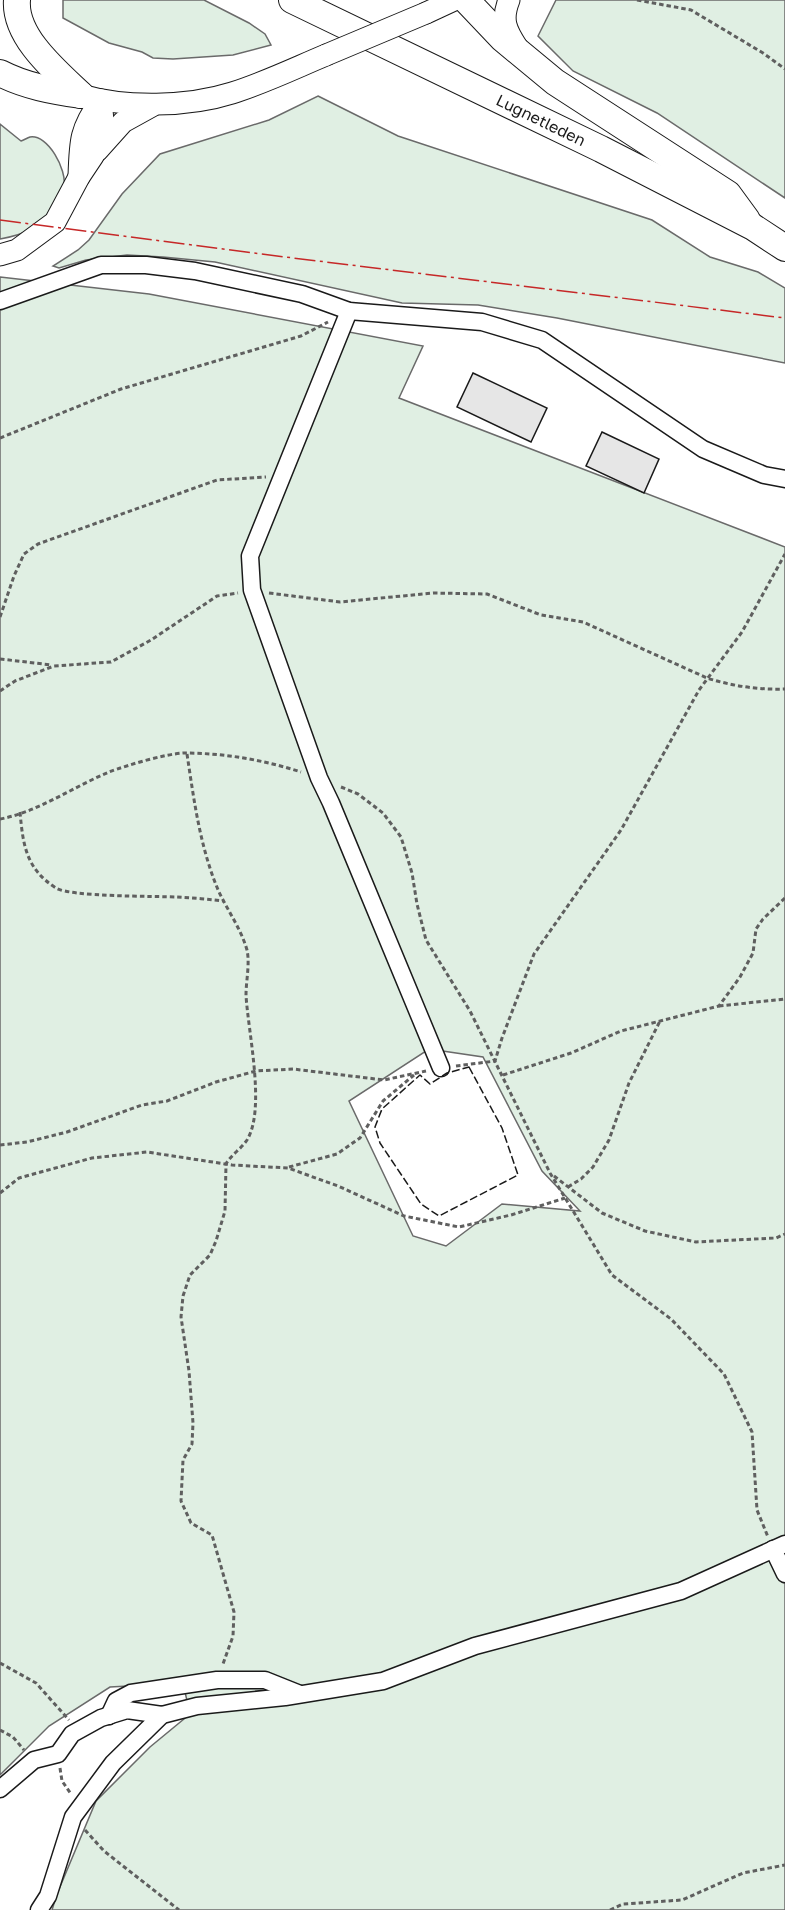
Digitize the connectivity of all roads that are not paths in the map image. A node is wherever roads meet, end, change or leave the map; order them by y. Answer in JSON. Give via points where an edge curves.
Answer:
{"nodes":[{"id":1,"x":17,"y":0,"type":"edge"},
{"id":2,"x":292,"y":0,"type":"edge"},
{"id":3,"x":454,"y":0,"type":"edge"},
{"id":4,"x":466,"y":0,"type":"edge"},
{"id":5,"x":509,"y":0,"type":"edge"},
{"id":6,"x":522,"y":55,"type":"junction"},
{"id":7,"x":0,"y":72,"type":"edge"},
{"id":8,"x":91,"y":98,"type":"junction"},
{"id":9,"x":152,"y":106,"type":"junction"},
{"id":10,"x":93,"y":156,"type":"junction"},
{"id":11,"x":79,"y":177,"type":"junction"},
{"id":12,"x":753,"y":227,"type":"junction"},
{"id":13,"x":785,"y":249,"type":"edge"},
{"id":14,"x":0,"y":255,"type":"edge"},
{"id":15,"x":0,"y":301,"type":"edge"},
{"id":16,"x":349,"y":310,"type":"junction"},
{"id":17,"x":785,"y":479,"type":"edge"},
{"id":18,"x":441,"y":1068,"type":"road end"},
{"id":19,"x":779,"y":1547,"type":"edge"},
{"id":20,"x":785,"y":1574,"type":"edge"},
{"id":21,"x":301,"y":1694,"type":"junction"},
{"id":22,"x":162,"y":1715,"type":"junction"},
{"id":23,"x":109,"y":1716,"type":"junction"},
{"id":24,"x":0,"y":1789,"type":"edge"},
{"id":25,"x":39,"y":1910,"type":"edge"}],
"edges":[{"from":1,"to":8,"type":"highway","via":[[28,39],[45,60]]},
{"from":2,"to":12,"type":"highway","name":"Lugnetleden","via":[[590,143]]},
{"from":3,"to":9,"type":"main road","bridge":true,"via":[[231,94]]},
{"from":4,"to":6,"type":"highway"},
{"from":5,"to":6,"type":"main road","via":[[504,13],[507,31]]},
{"from":6,"to":12,"type":"highway","via":[[564,88],[728,195]]},
{"from":7,"to":8,"type":"highway","via":[[50,91]]},
{"from":8,"to":9,"type":"main road"},
{"from":8,"to":10,"type":"main road","via":[[103,121]]},
{"from":8,"to":11,"type":"main road","via":[[80,148]]},
{"from":9,"to":10,"type":"main road","via":[[123,122]]},
{"from":10,"to":11,"type":"main road"},
{"from":11,"to":14,"type":"main road","via":[[56,222],[17,250]]},
{"from":12,"to":13,"type":"highway","name":"Lugnetleden"},
{"from":15,"to":16,"type":"street","via":[[101,265],[146,265],[195,271],[302,294]]},
{"from":16,"to":17,"type":"street","via":[[482,322],[542,340],[703,449],[764,475]]},
{"from":16,"to":18,"type":"street","via":[[250,556],[252,590],[319,778]]},
{"from":19,"to":20,"type":"street"},
{"from":19,"to":21,"type":"street","via":[[681,1591],[475,1646],[383,1681]]},
{"from":21,"to":22,"type":"street","via":[[197,1706]]},
{"from":21,"to":23,"type":"street","via":[[265,1680],[217,1680],[131,1693],[116,1701]]},
{"from":22,"to":23,"type":"street","via":[[127,1710]]},
{"from":22,"to":25,"type":"street","via":[[113,1763],[77,1812],[48,1896]]},
{"from":23,"to":24,"type":"street","via":[[72,1734],[58,1754],[34,1760]]}]}
